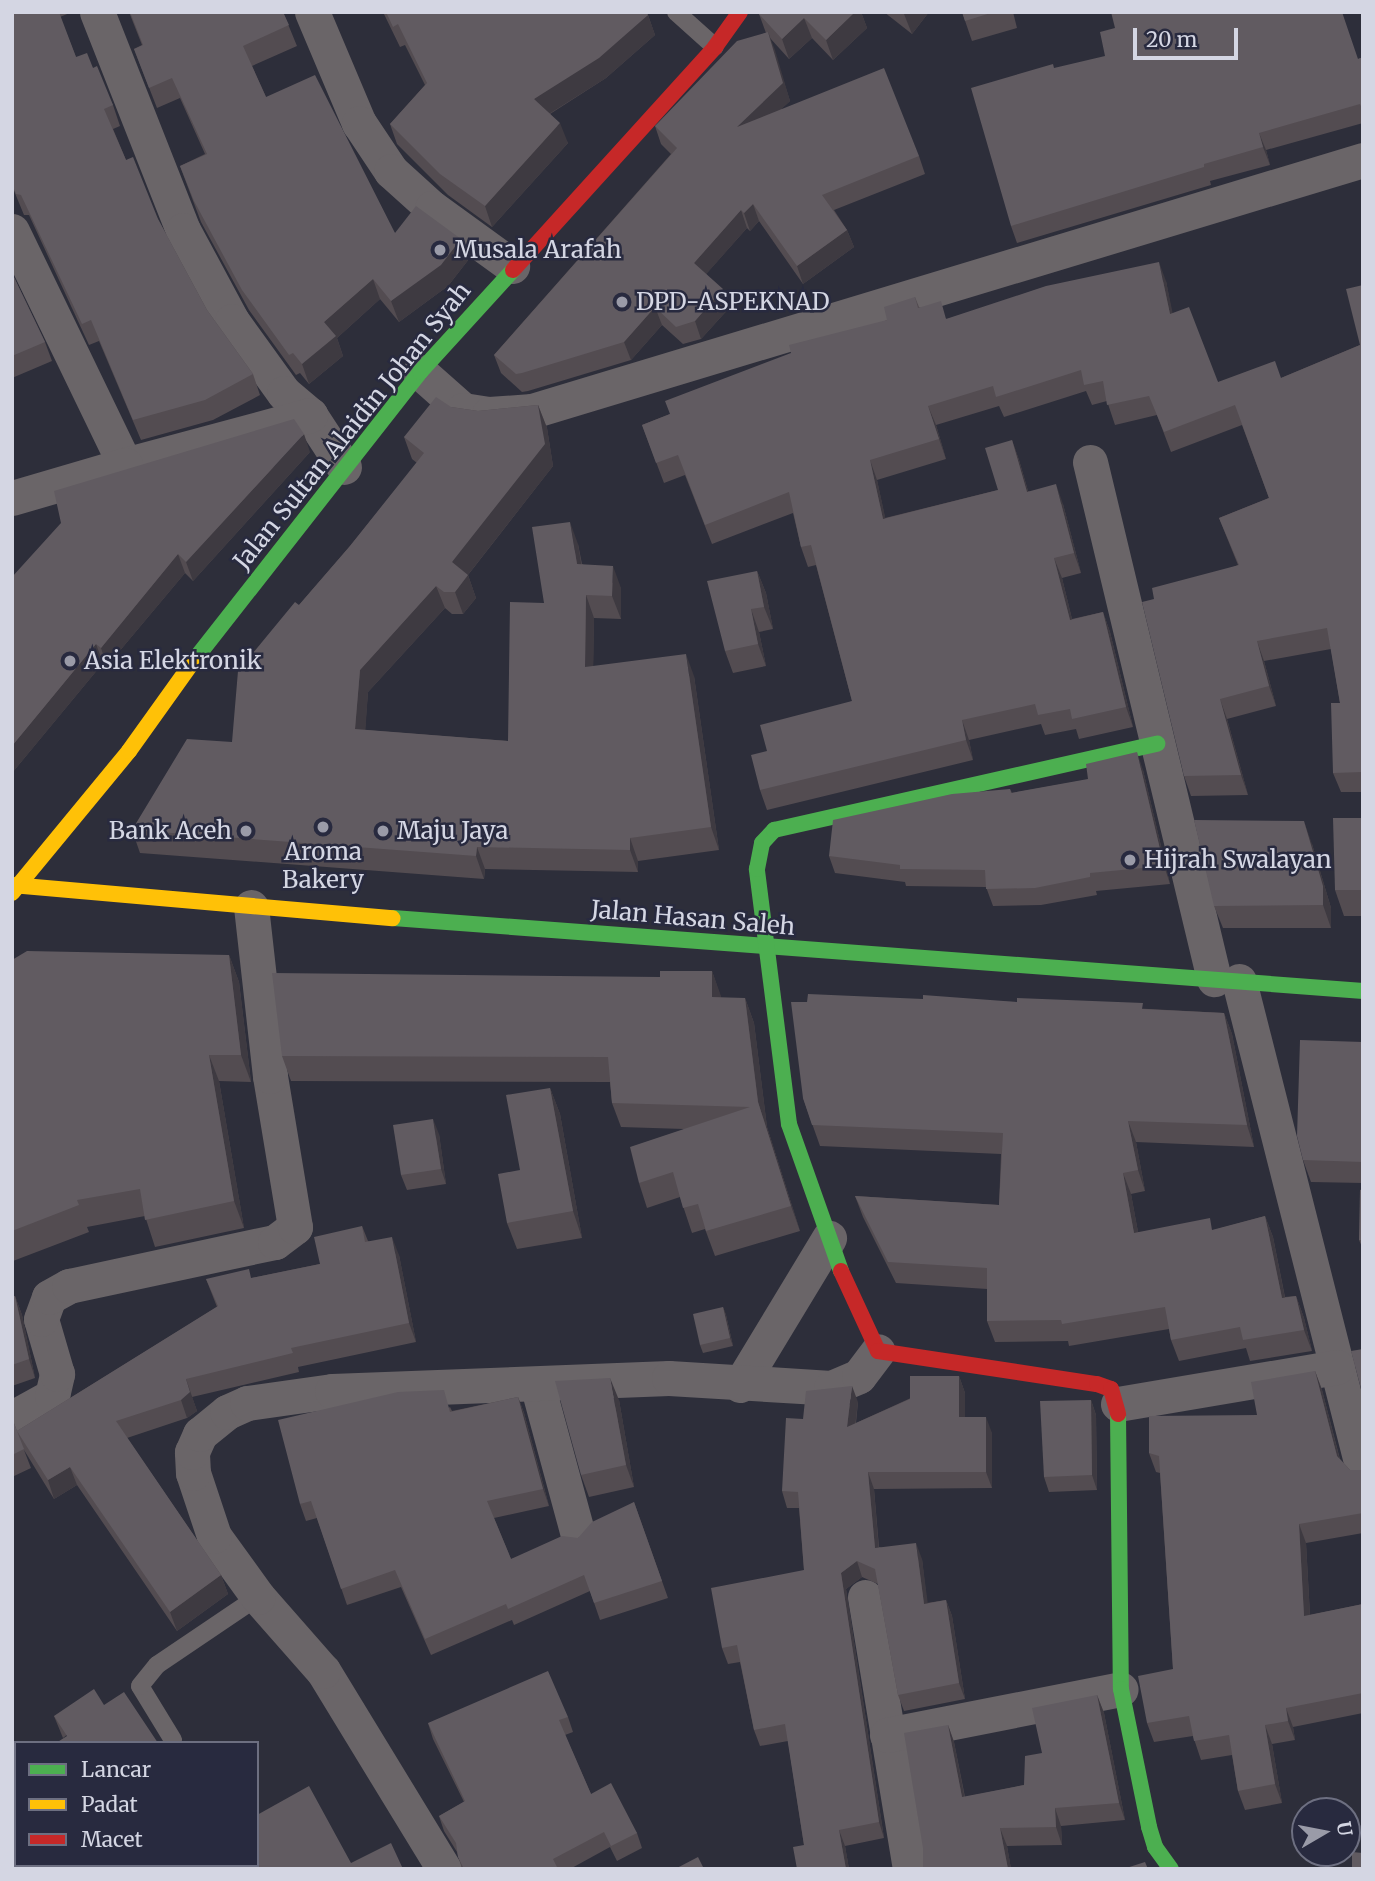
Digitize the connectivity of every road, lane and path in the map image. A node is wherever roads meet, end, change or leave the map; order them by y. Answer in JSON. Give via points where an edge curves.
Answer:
{"nodes":[{"id":1,"x":97,"y":12,"type":"edge"},
{"id":2,"x":312,"y":12,"type":"edge"},
{"id":3,"x":676,"y":12,"type":"edge"},
{"id":4,"x":740,"y":12,"type":"edge"},
{"id":5,"x":716,"y":47,"type":"junction"},
{"id":6,"x":1363,"y":160,"type":"edge"},
{"id":7,"x":12,"y":231,"type":"edge"},
{"id":8,"x":512,"y":266,"type":"junction"},
{"id":9,"x":420,"y":372,"type":"junction"},
{"id":10,"x":310,"y":415,"type":"junction"},
{"id":11,"x":1090,"y":462,"type":"dead end"},
{"id":12,"x":125,"y":465,"type":"junction"},
{"id":13,"x":344,"y":467,"type":"junction"},
{"id":14,"x":12,"y":498,"type":"edge"},
{"id":15,"x":1157,"y":744,"type":"junction"},
{"id":16,"x":15,"y":888,"type":"edge"},
{"id":17,"x":251,"y":907,"type":"junction"},
{"id":18,"x":765,"y":947,"type":"junction"},
{"id":19,"x":1227,"y":980,"type":"junction"},
{"id":20,"x":1363,"y":991,"type":"edge"},
{"id":21,"x":829,"y":1238,"type":"junction"},
{"id":22,"x":878,"y":1351,"type":"junction"},
{"id":23,"x":1337,"y":1367,"type":"junction"},
{"id":24,"x":537,"y":1384,"type":"junction"},
{"id":25,"x":740,"y":1385,"type":"junction"},
{"id":26,"x":1118,"y":1404,"type":"junction"},
{"id":27,"x":12,"y":1418,"type":"edge"},
{"id":28,"x":1363,"y":1470,"type":"edge"},
{"id":29,"x":578,"y":1535,"type":"edge"},
{"id":30,"x":258,"y":1597,"type":"junction"},
{"id":31,"x":865,"y":1597,"type":"dead end"},
{"id":32,"x":1121,"y":1689,"type":"junction"},
{"id":33,"x":887,"y":1735,"type":"junction"},
{"id":34,"x":173,"y":1740,"type":"dead end"},
{"id":35,"x":444,"y":1869,"type":"edge"},
{"id":36,"x":910,"y":1869,"type":"edge"},
{"id":37,"x":1171,"y":1869,"type":"edge"}],
"edges":[{"from":1,"to":10,"type":"street","via":[[189,241],[232,321],[284,393]]},
{"from":2,"to":8,"type":"street","via":[[359,123],[391,171],[432,208]]},
{"from":3,"to":5,"type":"lane"},
{"from":4,"to":5,"type":"street","name":"Jalan Sultan Alaidin Johan Syah"},
{"from":5,"to":8,"type":"street","name":"Jalan Sultan Alaidin Johan Syah"},
{"from":6,"to":9,"type":"street","via":[[533,411],[489,414],[463,410]]},
{"from":7,"to":12,"type":"street"},
{"from":8,"to":9,"type":"street","name":"Jalan Sultan Alaidin Johan Syah"},
{"from":9,"to":13,"type":"street","name":"Jalan Sultan Alaidin Johan Syah"},
{"from":10,"to":12,"type":"street"},
{"from":10,"to":13,"type":"street"},
{"from":11,"to":15,"type":"street"},
{"from":12,"to":14,"type":"street"},
{"from":13,"to":16,"type":"street","name":"Jalan Sultan Alaidin Johan Syah"},
{"from":15,"to":18,"type":"street","via":[[774,830],[762,843],[757,869]]},
{"from":15,"to":19,"type":"street"},
{"from":16,"to":17,"type":"street","name":"Jalan Hasan Saleh"},
{"from":17,"to":18,"type":"street","name":"Jalan Hasan Saleh"},
{"from":17,"to":27,"type":"street","via":[[270,1076],[295,1227],[275,1242],[69,1286],[49,1297],[41,1319],[57,1374],[52,1396]]},
{"from":18,"to":19,"type":"street","name":"Jalan Hasan Saleh"},
{"from":18,"to":21,"type":"street","via":[[789,1124]]},
{"from":19,"to":20,"type":"street","name":"Jalan Hasan Saleh"},
{"from":19,"to":23,"type":"street"},
{"from":21,"to":22,"type":"street"},
{"from":21,"to":25,"type":"street"},
{"from":22,"to":25,"type":"street","via":[[859,1376],[831,1388]]},
{"from":22,"to":26,"type":"street","via":[[1097,1384],[1111,1389]]},
{"from":23,"to":26,"type":"street"},
{"from":23,"to":28,"type":"street"},
{"from":24,"to":25,"type":"street","via":[[669,1378]]},
{"from":24,"to":29,"type":"street"},
{"from":24,"to":30,"type":"street","via":[[332,1391],[247,1403],[211,1423],[192,1452],[198,1495],[214,1536]]},
{"from":26,"to":32,"type":"street"},
{"from":30,"to":34,"type":"lane","via":[[157,1665],[140,1686]]},
{"from":30,"to":35,"type":"street","via":[[323,1671]]},
{"from":31,"to":33,"type":"street"},
{"from":32,"to":33,"type":"street"},
{"from":32,"to":37,"type":"street","via":[[1149,1828],[1155,1847]]},
{"from":33,"to":36,"type":"street"}]}
